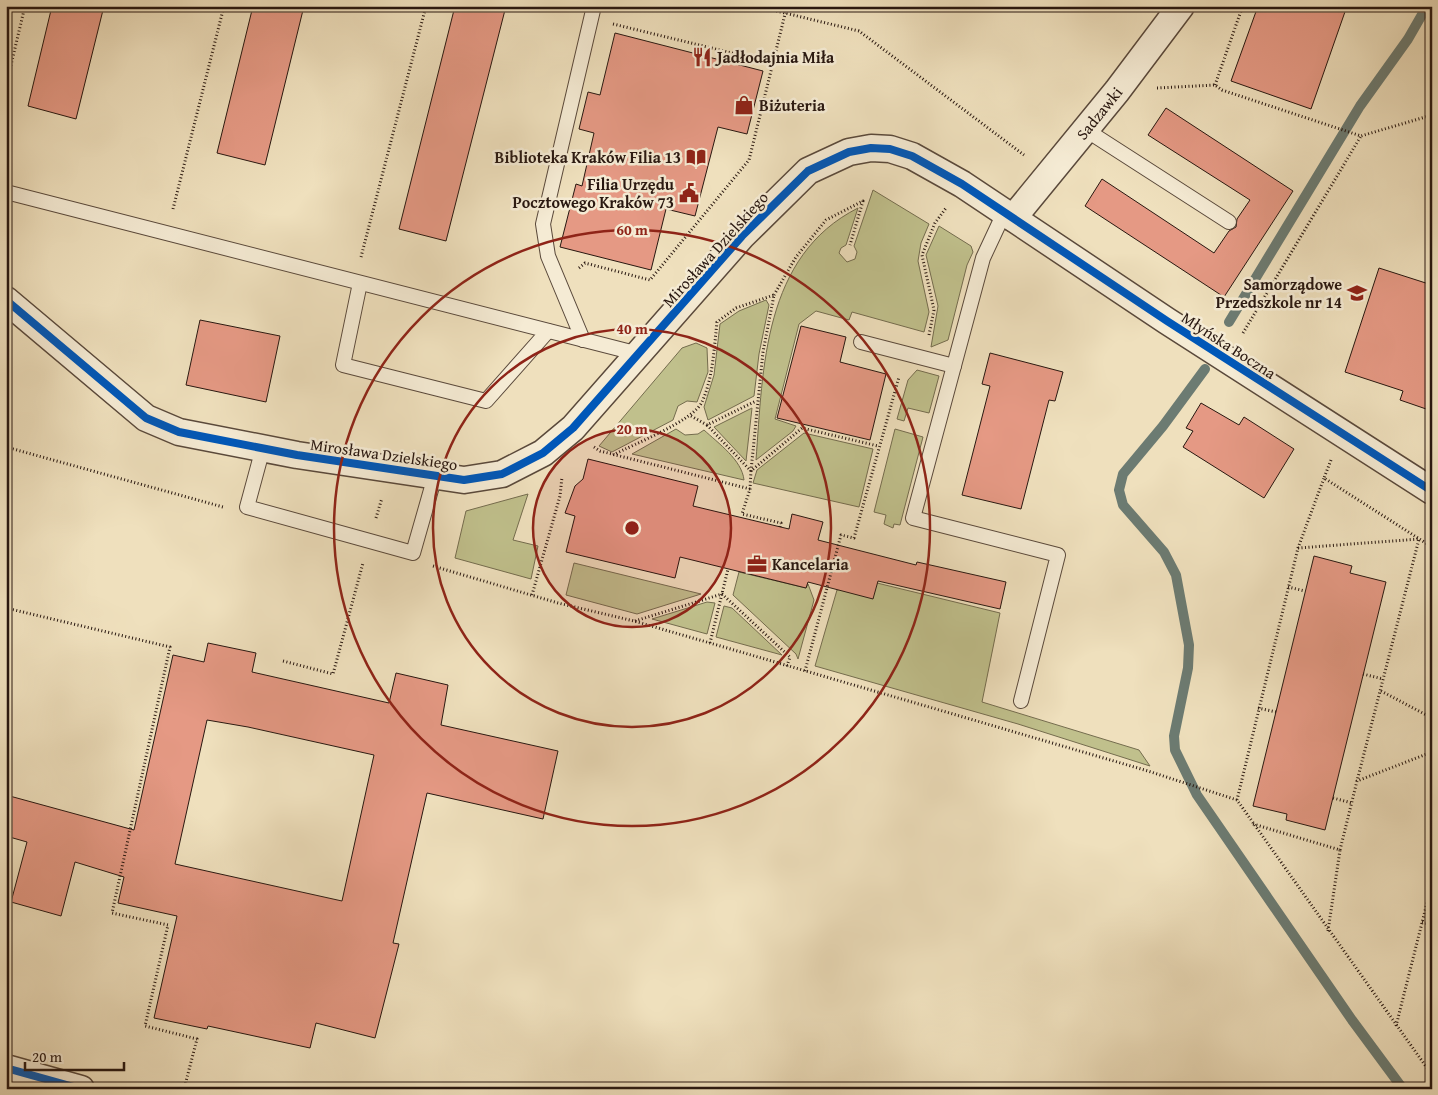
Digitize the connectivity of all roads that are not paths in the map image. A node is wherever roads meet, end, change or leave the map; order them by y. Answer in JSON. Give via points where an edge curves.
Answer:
{"nodes":[{"id":1,"x":594,"y":6,"type":"edge"},
{"id":2,"x":1181,"y":6,"type":"edge"},
{"id":3,"x":1086,"y":130,"type":"junction"},
{"id":4,"x":6,"y":192,"type":"edge"},
{"id":5,"x":1009,"y":215,"type":"junction"},
{"id":6,"x":1229,"y":222,"type":"dead end"},
{"id":7,"x":360,"y":283,"type":"junction"},
{"id":8,"x":6,"y":300,"type":"edge"},
{"id":9,"x":548,"y":331,"type":"junction"},
{"id":10,"x":583,"y":340,"type":"junction"},
{"id":11,"x":861,"y":342,"type":"dead end"},
{"id":12,"x":640,"y":354,"type":"junction"},
{"id":13,"x":954,"y":366,"type":"junction"},
{"id":14,"x":263,"y":448,"type":"junction"},
{"id":15,"x":435,"y":476,"type":"junction"},
{"id":16,"x":1432,"y":491,"type":"edge"},
{"id":17,"x":1021,"y":701,"type":"dead end"},
{"id":18,"x":6,"y":1068,"type":"edge"},
{"id":19,"x":81,"y":1089,"type":"edge"}],
"edges":[{"from":1,"to":10,"type":"lane","via":[[543,224],[548,256]]},
{"from":2,"to":3,"type":"street","name":"Sadzawki"},
{"from":3,"to":5,"type":"street","name":"Sadzawki"},
{"from":3,"to":6,"type":"lane"},
{"from":4,"to":7,"type":"lane"},
{"from":5,"to":12,"type":"street","name":"Mirosława Dzielskiego","via":[[912,156],[890,149],[848,152],[808,170],[777,199]]},
{"from":5,"to":13,"type":"lane","via":[[983,258]]},
{"from":5,"to":16,"type":"street","name":"Młyńska Boczna"},
{"from":7,"to":9,"type":"lane"},
{"from":7,"to":9,"type":"lane","via":[[343,365],[486,401]]},
{"from":8,"to":14,"type":"street","name":"Mirosława Dzielskiego","via":[[146,418],[179,432]]},
{"from":9,"to":10,"type":"lane"},
{"from":10,"to":12,"type":"lane"},
{"from":11,"to":13,"type":"lane"},
{"from":12,"to":15,"type":"street","name":"Mirosława Dzielskiego","via":[[573,428],[543,453],[502,474],[464,480]]},
{"from":13,"to":17,"type":"lane","via":[[913,518],[1058,555]]},
{"from":14,"to":15,"type":"street","name":"Mirosława Dzielskiego"},
{"from":14,"to":15,"type":"lane","via":[[247,507],[412,553]]},
{"from":18,"to":19,"type":"street"}]}
